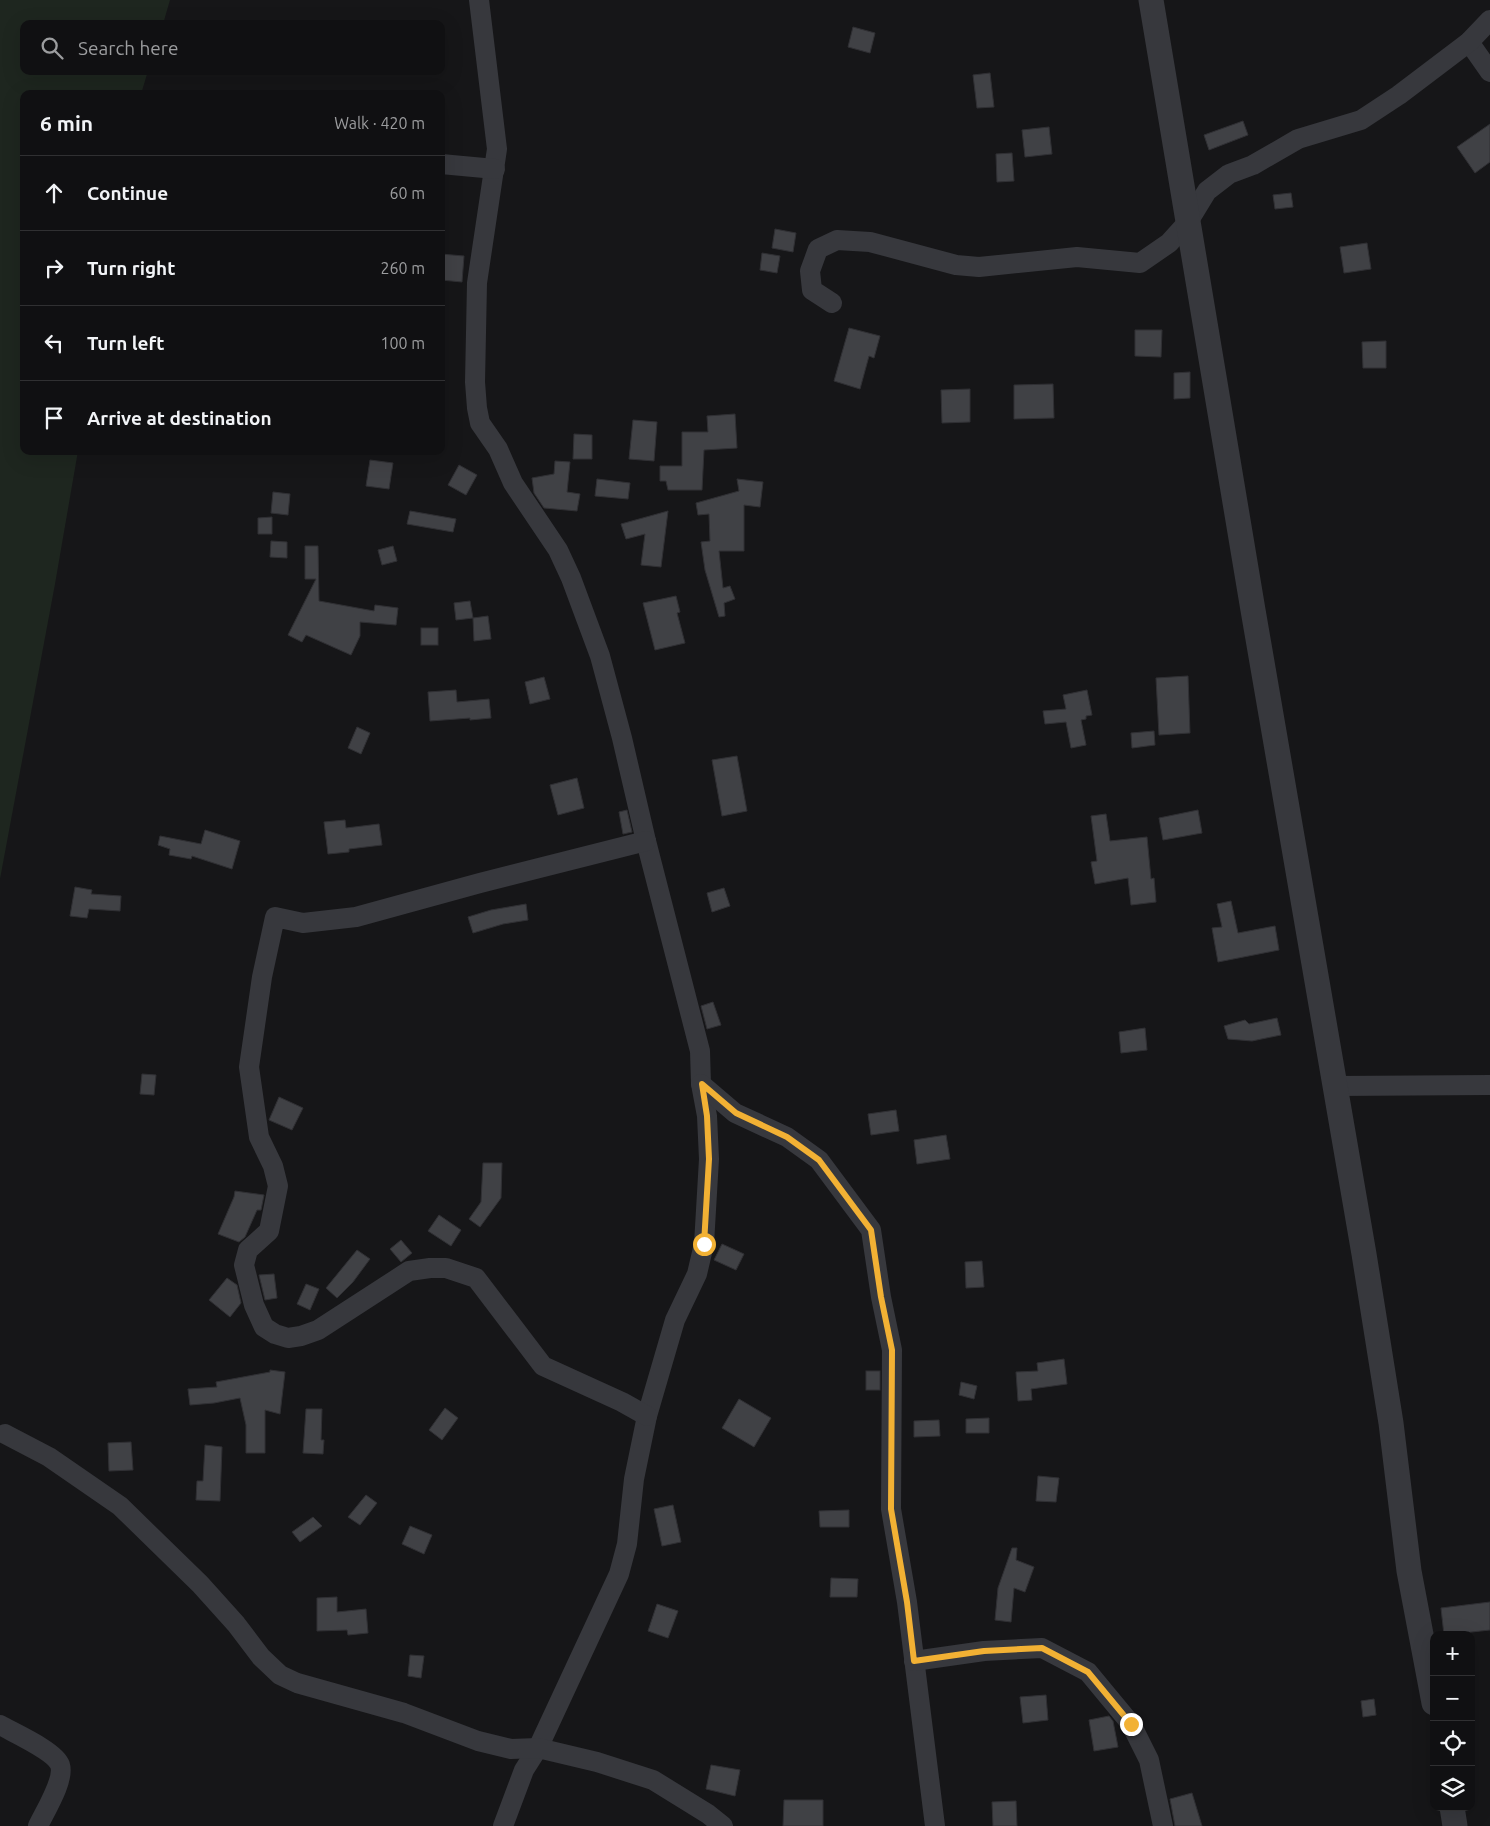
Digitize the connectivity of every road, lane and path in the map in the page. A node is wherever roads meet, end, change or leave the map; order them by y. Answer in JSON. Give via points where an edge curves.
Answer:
{"nodes":[{"id":1,"x":479,"y":0,"type":"edge"},
{"id":2,"x":1151,"y":0,"type":"edge"},
{"id":3,"x":1490,"y":20,"type":"edge"},
{"id":4,"x":1469,"y":42,"type":"junction"},
{"id":5,"x":1490,"y":72,"type":"edge"},
{"id":6,"x":445,"y":164,"type":"edge"},
{"id":7,"x":495,"y":169,"type":"junction"},
{"id":8,"x":1188,"y":222,"type":"junction"},
{"id":9,"x":832,"y":303,"type":"dead end"},
{"id":10,"x":646,"y":841,"type":"junction"},
{"id":11,"x":702,"y":1084,"type":"junction"},
{"id":12,"x":1490,"y":1085,"type":"edge"},
{"id":13,"x":1335,"y":1086,"type":"junction"},
{"id":14,"x":647,"y":1416,"type":"junction"},
{"id":15,"x":5,"y":1434,"type":"dead end"},
{"id":16,"x":914,"y":1661,"type":"junction"},
{"id":17,"x":1430,"y":1681,"type":"edge"},
{"id":18,"x":0,"y":1725,"type":"edge"},
{"id":19,"x":538,"y":1748,"type":"junction"},
{"id":20,"x":1453,"y":1811,"type":"edge"},
{"id":21,"x":38,"y":1826,"type":"edge"},
{"id":22,"x":503,"y":1826,"type":"edge"},
{"id":23,"x":723,"y":1826,"type":"edge"},
{"id":24,"x":935,"y":1826,"type":"edge"},
{"id":25,"x":1163,"y":1826,"type":"edge"},
{"id":26,"x":1455,"y":1826,"type":"edge"}],
"edges":[{"from":1,"to":7,"type":"street","via":[[497,149]]},
{"from":2,"to":8,"type":"street"},
{"from":3,"to":4,"type":"street"},
{"from":4,"to":5,"type":"street"},
{"from":4,"to":8,"type":"street","via":[[1362,120],[1298,139],[1253,165],[1229,174],[1207,192]]},
{"from":6,"to":7,"type":"street"},
{"from":7,"to":10,"type":"street","via":[[477,282],[475,382],[480,423],[498,449],[513,483],[558,550],[571,578],[600,656]]},
{"from":8,"to":9,"type":"street","via":[[1169,243],[1140,263],[1077,257],[979,267],[956,265],[870,242],[837,240],[818,249],[810,272],[812,290]]},
{"from":8,"to":13,"type":"street"},
{"from":10,"to":11,"type":"street","via":[[700,1051]]},
{"from":10,"to":14,"type":"street","via":[[356,917],[303,924],[275,917],[262,977],[249,1067],[259,1137],[273,1166],[278,1186],[269,1231],[248,1250],[244,1265],[254,1305],[264,1327],[288,1338],[318,1330],[409,1271],[446,1268],[476,1278],[543,1366]]},
{"from":11,"to":14,"type":"street","via":[[709,1159],[704,1244],[696,1274],[675,1320]]},
{"from":11,"to":16,"type":"street","via":[[736,1113],[787,1137],[819,1160],[871,1230],[892,1350],[891,1509]]},
{"from":12,"to":13,"type":"street"},
{"from":13,"to":17,"type":"street"},
{"from":14,"to":19,"type":"street","via":[[634,1479],[627,1544],[619,1574]]},
{"from":15,"to":19,"type":"street","via":[[49,1457],[120,1506],[200,1584],[280,1675],[404,1713],[478,1741],[511,1750]]},
{"from":16,"to":24,"type":"street"},
{"from":16,"to":25,"type":"street","via":[[984,1651],[1042,1648],[1088,1672],[1131,1724],[1149,1760]]},
{"from":18,"to":21,"type":"street","via":[[51,1754],[60,1765],[56,1788]]},
{"from":19,"to":22,"type":"street","via":[[524,1770]]},
{"from":19,"to":23,"type":"street","via":[[653,1780]]},
{"from":20,"to":26,"type":"street"}]}
